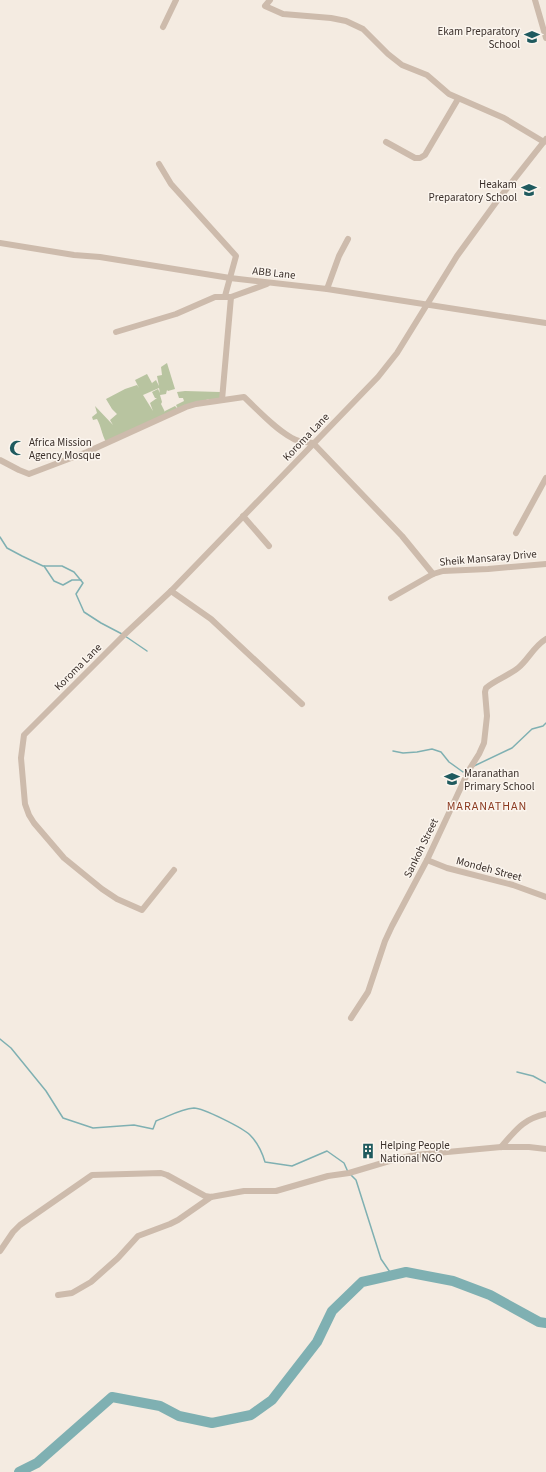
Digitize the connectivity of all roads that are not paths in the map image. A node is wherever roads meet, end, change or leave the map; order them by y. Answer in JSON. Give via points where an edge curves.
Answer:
{"nodes":[{"id":1,"x":176,"y":0,"type":"edge"},
{"id":2,"x":270,"y":0,"type":"edge"},
{"id":3,"x":535,"y":0,"type":"edge"},
{"id":4,"x":163,"y":27,"type":"dead end"},
{"id":5,"x":546,"y":38,"type":"edge"},
{"id":6,"x":458,"y":99,"type":"junction"},
{"id":7,"x":545,"y":140,"type":"edge"},
{"id":8,"x":386,"y":142,"type":"dead end"},
{"id":9,"x":159,"y":164,"type":"dead end"},
{"id":10,"x":348,"y":239,"type":"dead end"},
{"id":11,"x":0,"y":243,"type":"edge"},
{"id":12,"x":230,"y":278,"type":"junction"},
{"id":13,"x":269,"y":284,"type":"junction"},
{"id":14,"x":327,"y":289,"type":"junction"},
{"id":15,"x":228,"y":296,"type":"junction"},
{"id":16,"x":427,"y":305,"type":"junction"},
{"id":17,"x":546,"y":323,"type":"edge"},
{"id":18,"x":116,"y":332,"type":"dead end"},
{"id":19,"x":222,"y":400,"type":"junction"},
{"id":20,"x":313,"y":443,"type":"junction"},
{"id":21,"x":0,"y":460,"type":"edge"},
{"id":22,"x":546,"y":478,"type":"edge"},
{"id":23,"x":243,"y":516,"type":"junction"},
{"id":24,"x":516,"y":532,"type":"dead end"},
{"id":25,"x":269,"y":546,"type":"dead end"},
{"id":26,"x":546,"y":564,"type":"edge"},
{"id":27,"x":433,"y":574,"type":"junction"},
{"id":28,"x":171,"y":591,"type":"junction"},
{"id":29,"x":391,"y":598,"type":"dead end"},
{"id":30,"x":546,"y":639,"type":"edge"},
{"id":31,"x":302,"y":704,"type":"dead end"},
{"id":32,"x":427,"y":860,"type":"junction"},
{"id":33,"x":174,"y":870,"type":"dead end"},
{"id":34,"x":546,"y":897,"type":"edge"},
{"id":35,"x":351,"y":1018,"type":"dead end"},
{"id":36,"x":546,"y":1114,"type":"edge"},
{"id":37,"x":501,"y":1147,"type":"junction"},
{"id":38,"x":546,"y":1149,"type":"edge"},
{"id":39,"x":211,"y":1197,"type":"junction"},
{"id":40,"x":0,"y":1251,"type":"edge"},
{"id":41,"x":58,"y":1295,"type":"dead end"}],
"edges":[{"from":1,"to":4,"type":"street"},
{"from":2,"to":6,"type":"street","via":[[264,6],[283,14],[331,18],[363,29],[396,61],[427,75],[443,90]]},
{"from":3,"to":5,"type":"street"},
{"from":6,"to":7,"type":"street","via":[[504,118]]},
{"from":6,"to":8,"type":"street","via":[[425,155],[420,158],[415,158]]},
{"from":7,"to":16,"type":"street","name":"Koroma Lane","via":[[457,256]]},
{"from":9,"to":12,"type":"street","via":[[171,184],[236,256]]},
{"from":10,"to":14,"type":"street","via":[[333,269]]},
{"from":11,"to":12,"type":"street","name":"ABB Lane"},
{"from":12,"to":13,"type":"street","name":"ABB Lane"},
{"from":12,"to":15,"type":"street"},
{"from":13,"to":14,"type":"street","name":"ABB Lane"},
{"from":13,"to":15,"type":"street"},
{"from":14,"to":16,"type":"street","name":"ABB Lane"},
{"from":15,"to":18,"type":"street","via":[[207,299],[176,314]]},
{"from":15,"to":19,"type":"street"},
{"from":16,"to":17,"type":"street","name":"ABB Lane"},
{"from":16,"to":20,"type":"street","name":"Koroma Lane","via":[[378,377]]},
{"from":19,"to":20,"type":"street","via":[[244,397],[291,438]]},
{"from":19,"to":21,"type":"street","via":[[186,407],[87,452],[29,474]]},
{"from":20,"to":23,"type":"street","name":"Koroma Lane"},
{"from":20,"to":27,"type":"street","via":[[402,536]]},
{"from":22,"to":24,"type":"street"},
{"from":23,"to":25,"type":"street"},
{"from":23,"to":28,"type":"street","name":"Koroma Lane"},
{"from":26,"to":27,"type":"street","name":"Sheik Mansaray Drive","via":[[444,571]]},
{"from":27,"to":29,"type":"street","name":"Sheik Mansaray Drive"},
{"from":28,"to":31,"type":"street","via":[[211,619]]},
{"from":28,"to":33,"type":"street","name":"Koroma Lane","via":[[24,735],[21,758],[25,804],[29,815],[64,858],[102,889],[116,899],[142,910]]},
{"from":30,"to":32,"type":"street","name":"Sankoh Street","via":[[516,670],[486,688],[487,716],[484,743]]},
{"from":32,"to":34,"type":"street","name":"Mondeh Street"},
{"from":32,"to":35,"type":"street","name":"Sankoh Street","via":[[385,941],[368,992]]},
{"from":36,"to":37,"type":"street","via":[[530,1118]]},
{"from":37,"to":38,"type":"street"},
{"from":37,"to":39,"type":"street","via":[[415,1155],[276,1191],[244,1191]]},
{"from":39,"to":40,"type":"street","via":[[161,1173],[92,1175],[20,1225]]},
{"from":39,"to":41,"type":"street","via":[[174,1222],[138,1236],[91,1282],[72,1293]]}]}
